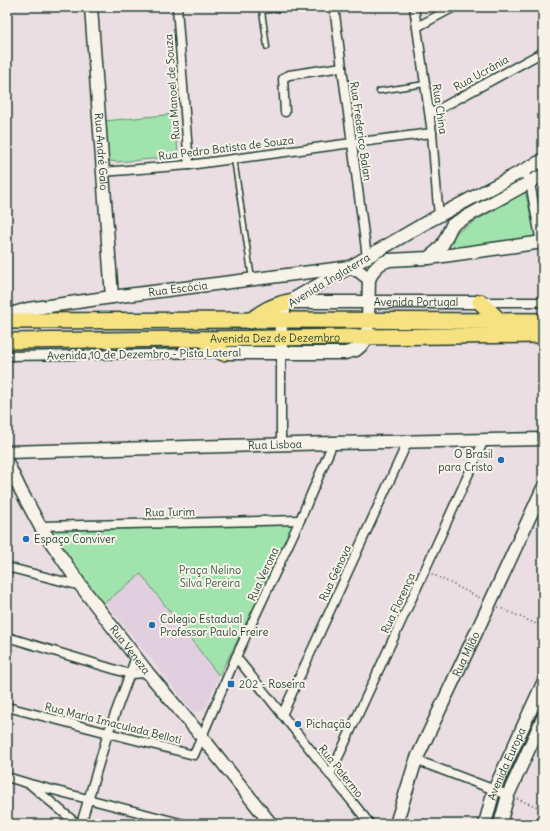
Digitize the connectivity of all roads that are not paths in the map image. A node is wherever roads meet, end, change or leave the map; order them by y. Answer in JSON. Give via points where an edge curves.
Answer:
{"nodes":[{"id":1,"x":91,"y":7,"type":"edge"},
{"id":2,"x":177,"y":7,"type":"edge"},
{"id":3,"x":294,"y":7,"type":"edge"},
{"id":4,"x":334,"y":7,"type":"edge"},
{"id":5,"x":414,"y":7,"type":"edge"},
{"id":6,"x":454,"y":7,"type":"edge"},
{"id":7,"x":417,"y":27,"type":"junction"},
{"id":8,"x":267,"y":47,"type":"dead end"},
{"id":9,"x":543,"y":52,"type":"edge"},
{"id":10,"x":342,"y":67,"type":"junction"},
{"id":11,"x":425,"y":84,"type":"junction"},
{"id":12,"x":379,"y":91,"type":"dead end"},
{"id":13,"x":285,"y":112,"type":"dead end"},
{"id":14,"x":430,"y":114,"type":"junction"},
{"id":15,"x":432,"y":133,"type":"junction"},
{"id":16,"x":352,"y":143,"type":"junction"},
{"id":17,"x":234,"y":159,"type":"junction"},
{"id":18,"x":543,"y":160,"type":"edge"},
{"id":19,"x":189,"y":165,"type":"junction"},
{"id":20,"x":523,"y":171,"type":"junction"},
{"id":21,"x":103,"y":172,"type":"junction"},
{"id":22,"x":543,"y":175,"type":"edge"},
{"id":23,"x":530,"y":183,"type":"junction"},
{"id":24,"x":440,"y":215,"type":"junction"},
{"id":25,"x":452,"y":225,"type":"junction"},
{"id":26,"x":542,"y":243,"type":"edge"},
{"id":27,"x":444,"y":244,"type":"junction"},
{"id":28,"x":464,"y":253,"type":"junction"},
{"id":29,"x":367,"y":258,"type":"junction"},
{"id":30,"x":428,"y":258,"type":"junction"},
{"id":31,"x":350,"y":268,"type":"junction"},
{"id":32,"x":252,"y":280,"type":"junction"},
{"id":33,"x":369,"y":280,"type":"junction"},
{"id":34,"x":112,"y":297,"type":"junction"},
{"id":35,"x":288,"y":302,"type":"junction"},
{"id":36,"x":368,"y":302,"type":"junction"},
{"id":37,"x":480,"y":302,"type":"junction"},
{"id":38,"x":543,"y":302,"type":"edge"},
{"id":39,"x":7,"y":309,"type":"edge"},
{"id":40,"x":28,"y":309,"type":"junction"},
{"id":41,"x":7,"y":315,"type":"edge"},
{"id":42,"x":282,"y":320,"type":"junction"},
{"id":43,"x":7,"y":321,"type":"edge"},
{"id":44,"x":250,"y":321,"type":"junction"},
{"id":45,"x":368,"y":321,"type":"junction"},
{"id":46,"x":500,"y":321,"type":"junction"},
{"id":47,"x":543,"y":322,"type":"edge"},
{"id":48,"x":543,"y":335,"type":"edge"},
{"id":49,"x":367,"y":337,"type":"junction"},
{"id":50,"x":203,"y":339,"type":"junction"},
{"id":51,"x":7,"y":341,"type":"edge"},
{"id":52,"x":281,"y":346,"type":"junction"},
{"id":53,"x":223,"y":353,"type":"junction"},
{"id":54,"x":7,"y":356,"type":"edge"},
{"id":55,"x":543,"y":439,"type":"edge"},
{"id":56,"x":484,"y":440,"type":"junction"},
{"id":57,"x":408,"y":441,"type":"junction"},
{"id":58,"x":333,"y":443,"type":"junction"},
{"id":59,"x":281,"y":444,"type":"junction"},
{"id":60,"x":7,"y":452,"type":"edge"},
{"id":61,"x":7,"y":463,"type":"edge"},
{"id":62,"x":543,"y":488,"type":"edge"},
{"id":63,"x":300,"y":520,"type":"junction"},
{"id":64,"x":40,"y":526,"type":"junction"},
{"id":65,"x":7,"y":567,"type":"edge"},
{"id":66,"x":82,"y":586,"type":"junction"},
{"id":67,"x":7,"y":637,"type":"edge"},
{"id":68,"x":136,"y":657,"type":"junction"},
{"id":69,"x":236,"y":657,"type":"junction"},
{"id":70,"x":148,"y":673,"type":"junction"},
{"id":71,"x":130,"y":674,"type":"junction"},
{"id":72,"x":543,"y":683,"type":"edge"},
{"id":73,"x":7,"y":707,"type":"edge"},
{"id":74,"x":282,"y":715,"type":"junction"},
{"id":75,"x":543,"y":718,"type":"edge"},
{"id":76,"x":108,"y":734,"type":"junction"},
{"id":77,"x":202,"y":737,"type":"junction"},
{"id":78,"x":416,"y":760,"type":"junction"},
{"id":79,"x":330,"y":775,"type":"junction"},
{"id":80,"x":7,"y":777,"type":"edge"},
{"id":81,"x":30,"y":784,"type":"junction"},
{"id":82,"x":494,"y":790,"type":"junction"},
{"id":83,"x":508,"y":795,"type":"junction"},
{"id":84,"x":88,"y":799,"type":"junction"},
{"id":85,"x":77,"y":824,"type":"edge"},
{"id":86,"x":80,"y":824,"type":"edge"},
{"id":87,"x":184,"y":824,"type":"edge"},
{"id":88,"x":272,"y":824,"type":"edge"},
{"id":89,"x":370,"y":824,"type":"edge"},
{"id":90,"x":396,"y":824,"type":"edge"},
{"id":91,"x":485,"y":824,"type":"edge"},
{"id":92,"x":500,"y":824,"type":"edge"}],
"edges":[{"from":1,"to":21,"type":"street","name":"Rua André Galo"},
{"from":2,"to":19,"type":"street","name":"Rua Manoel de Souza"},
{"from":3,"to":8,"type":"lane","via":[[262,11]]},
{"from":4,"to":10,"type":"street","name":"Rua Frederico Balan"},
{"from":5,"to":7,"type":"street","name":"Rua China"},
{"from":6,"to":7,"type":"street"},
{"from":7,"to":11,"type":"street","name":"Rua China"},
{"from":9,"to":14,"type":"street","name":"Rua Ucrânia"},
{"from":10,"to":13,"type":"street","via":[[285,77]]},
{"from":10,"to":16,"type":"street","name":"Rua Frederico Balan"},
{"from":11,"to":12,"type":"lane"},
{"from":11,"to":14,"type":"street","name":"Rua China"},
{"from":14,"to":15,"type":"street","name":"Rua China"},
{"from":15,"to":16,"type":"street","name":"Rua Pedro Batista de Souza"},
{"from":15,"to":24,"type":"street","name":"Rua China"},
{"from":16,"to":17,"type":"street","name":"Rua Pedro Batista de Souza"},
{"from":16,"to":29,"type":"street","name":"Rua Frederico Balan"},
{"from":17,"to":19,"type":"street","name":"Rua Pedro Batista de Souza"},
{"from":17,"to":32,"type":"lane"},
{"from":18,"to":20,"type":"street","name":"Avenida Inglaterra"},
{"from":19,"to":21,"type":"street","name":"Rua Pedro Batista de Souza"},
{"from":20,"to":23,"type":"street"},
{"from":20,"to":24,"type":"street","name":"Avenida Inglaterra"},
{"from":21,"to":34,"type":"street","name":"Rua André Galo"},
{"from":22,"to":23,"type":"street"},
{"from":23,"to":25,"type":"street"},
{"from":23,"to":26,"type":"street"},
{"from":24,"to":25,"type":"street","via":[[445,223]]},
{"from":24,"to":29,"type":"street","name":"Avenida Inglaterra"},
{"from":25,"to":27,"type":"street"},
{"from":26,"to":28,"type":"street"},
{"from":27,"to":28,"type":"street"},
{"from":27,"to":30,"type":"street"},
{"from":28,"to":30,"type":"street"},
{"from":29,"to":31,"type":"street","name":"Avenida Inglaterra"},
{"from":30,"to":33,"type":"street","name":"Avenida Inglaterra","via":[[389,260],[374,270]]},
{"from":31,"to":32,"type":"street","name":"Rua Escócia"},
{"from":31,"to":33,"type":"street"},
{"from":31,"to":35,"type":"street","name":"Avenida Inglaterra"},
{"from":32,"to":34,"type":"street","name":"Rua Escócia"},
{"from":33,"to":36,"type":"street","name":"Avenida Inglaterra"},
{"from":34,"to":40,"type":"street","name":"Rua Escócia"},
{"from":35,"to":36,"type":"street","name":"Avenida Portugal"},
{"from":35,"to":42,"type":"street","name":"Avenida Inglaterra","via":[[282,313]]},
{"from":35,"to":44,"type":"highway","via":[[265,310]]},
{"from":36,"to":37,"type":"street","name":"Avenida Portugal"},
{"from":36,"to":45,"type":"street","name":"Avenida Inglaterra"},
{"from":37,"to":38,"type":"street","name":"Avenida Portugal"},
{"from":37,"to":46,"type":"highway"},
{"from":39,"to":40,"type":"street"},
{"from":40,"to":41,"type":"street","name":"Rua Escócia"},
{"from":42,"to":44,"type":"highway","name":"Avenida Dez de Dezembro"},
{"from":42,"to":45,"type":"highway","name":"Avenida Dez de Dezembro"},
{"from":42,"to":52,"type":"street","name":"Avenida Inglaterra"},
{"from":43,"to":44,"type":"highway","name":"Avenida Dez de Dezembro"},
{"from":45,"to":46,"type":"highway","name":"Avenida Dez de Dezembro"},
{"from":45,"to":49,"type":"street","name":"Avenida Inglaterra"},
{"from":46,"to":47,"type":"highway","name":"Avenida Dez de Dezembro"},
{"from":48,"to":49,"type":"highway","name":"Avenida Dez de Dezembro"},
{"from":49,"to":52,"type":"highway","name":"Avenida Dez de Dezembro"},
{"from":50,"to":51,"type":"highway","name":"Avenida Dez de Dezembro"},
{"from":50,"to":52,"type":"highway","name":"Avenida Dez de Dezembro"},
{"from":50,"to":53,"type":"highway"},
{"from":52,"to":53,"type":"street","name":"Avenida 10 de Dezembro - Pista Lateral"},
{"from":52,"to":59,"type":"street"},
{"from":53,"to":54,"type":"street","name":"Avenida 10 de Dezembro - Pista Lateral"},
{"from":55,"to":56,"type":"street","name":"Rua Lisboa"},
{"from":56,"to":57,"type":"street","name":"Rua Lisboa"},
{"from":56,"to":79,"type":"street","name":"Rua Florença"},
{"from":57,"to":58,"type":"street","name":"Rua Lisboa"},
{"from":57,"to":74,"type":"street","name":"Rua Gênova"},
{"from":58,"to":59,"type":"street","name":"Rua Lisboa"},
{"from":58,"to":63,"type":"street","name":"Rua Verona"},
{"from":59,"to":60,"type":"street","name":"Rua Lisboa"},
{"from":61,"to":64,"type":"street","name":"Rua Veneza"},
{"from":62,"to":78,"type":"street","name":"Rua Milão"},
{"from":63,"to":64,"type":"street","name":"Rua Turim"},
{"from":63,"to":69,"type":"street","name":"Rua Verona"},
{"from":64,"to":66,"type":"street","name":"Rua Veneza"},
{"from":65,"to":66,"type":"street"},
{"from":66,"to":68,"type":"street","name":"Rua Veneza"},
{"from":67,"to":71,"type":"street"},
{"from":68,"to":70,"type":"street","name":"Rua Veneza"},
{"from":68,"to":71,"type":"street"},
{"from":69,"to":74,"type":"street","name":"Rua Palermo"},
{"from":69,"to":77,"type":"street","name":"Rua Verona"},
{"from":70,"to":71,"type":"street"},
{"from":70,"to":77,"type":"street","name":"Rua Veneza"},
{"from":71,"to":76,"type":"street"},
{"from":72,"to":82,"type":"street","name":"Avenida Europa"},
{"from":73,"to":76,"type":"street","name":"Rua Maria Imaculada Belloti"},
{"from":74,"to":79,"type":"street","name":"Rua Palermo"},
{"from":75,"to":83,"type":"street","name":"Avenida Europa"},
{"from":76,"to":77,"type":"street","name":"Rua Maria Imaculada Belloti","via":[[194,755]]},
{"from":76,"to":84,"type":"street"},
{"from":77,"to":88,"type":"street","name":"Rua Veneza"},
{"from":78,"to":82,"type":"street"},
{"from":78,"to":90,"type":"street","name":"Rua Milão"},
{"from":79,"to":89,"type":"street","name":"Rua Palermo"},
{"from":80,"to":81,"type":"street"},
{"from":81,"to":84,"type":"street"},
{"from":81,"to":85,"type":"street"},
{"from":82,"to":83,"type":"street"},
{"from":82,"to":91,"type":"street","name":"Avenida Europa"},
{"from":83,"to":92,"type":"street","name":"Avenida Europa"},
{"from":84,"to":86,"type":"street"},
{"from":84,"to":87,"type":"street"}]}
